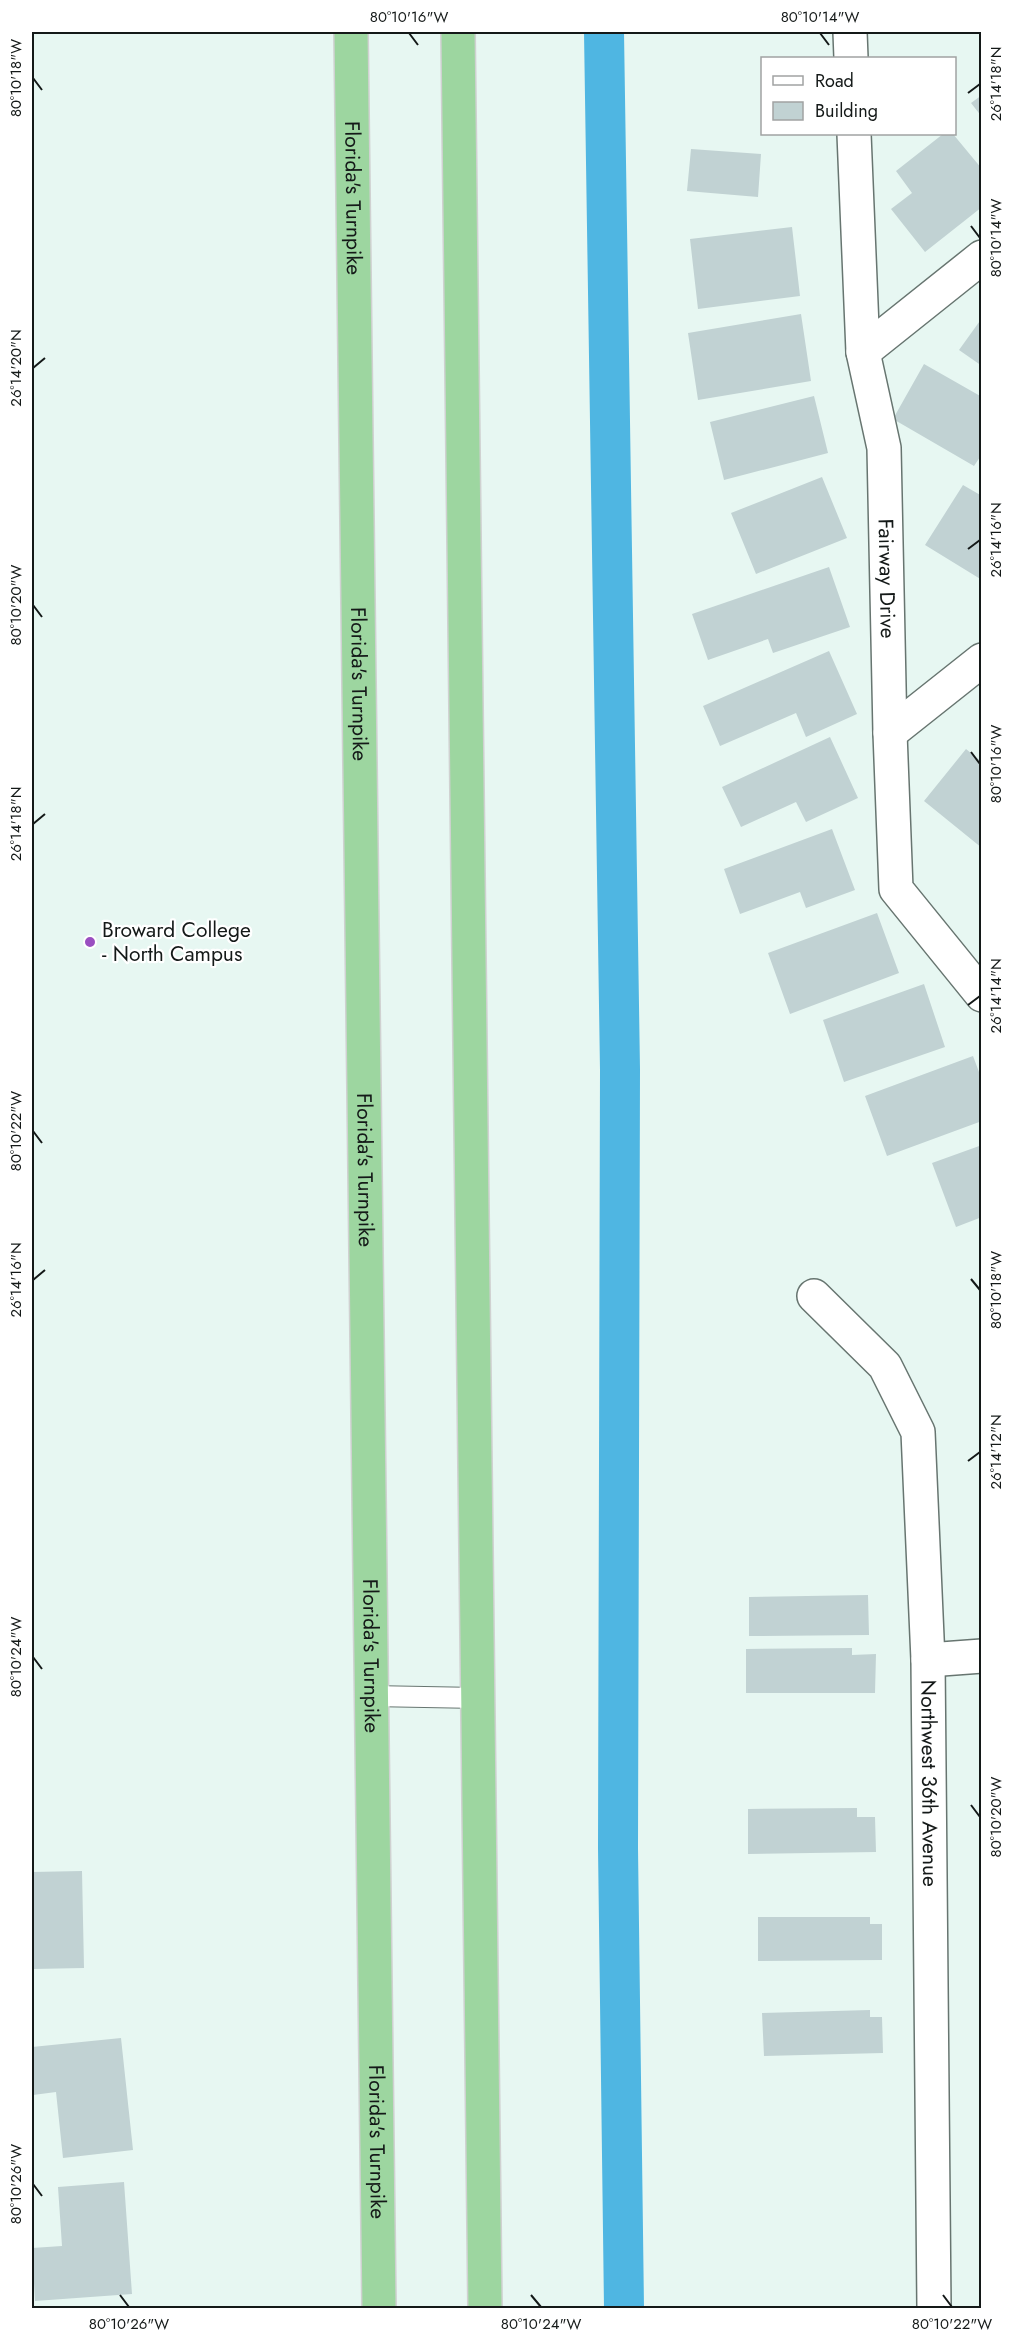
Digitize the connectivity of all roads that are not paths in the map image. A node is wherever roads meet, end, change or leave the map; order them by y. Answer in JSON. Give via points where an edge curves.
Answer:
{"nodes":[{"id":1,"x":351,"y":32,"type":"edge"},
{"id":2,"x":458,"y":32,"type":"edge"},
{"id":3,"x":850,"y":32,"type":"edge"},
{"id":4,"x":851,"y":57,"type":"edge"},
{"id":5,"x":854,"y":135,"type":"edge"},
{"id":6,"x":981,"y":257,"type":"edge"},
{"id":7,"x":863,"y":352,"type":"junction"},
{"id":8,"x":981,"y":660,"type":"edge"},
{"id":9,"x":890,"y":733,"type":"junction"},
{"id":10,"x":981,"y":995,"type":"edge"},
{"id":11,"x":814,"y":1296,"type":"dead end"},
{"id":12,"x":981,"y":1656,"type":"edge"},
{"id":13,"x":928,"y":1660,"type":"junction"},
{"id":14,"x":371,"y":1696,"type":"junction"},
{"id":15,"x":478,"y":1698,"type":"junction"},
{"id":16,"x":379,"y":2308,"type":"edge"},
{"id":17,"x":485,"y":2308,"type":"edge"},
{"id":18,"x":934,"y":2308,"type":"edge"}],
"edges":[{"from":1,"to":14,"type":"highway","name":"Florida's Turnpike"},
{"from":2,"to":15,"type":"highway"},
{"from":3,"to":4,"type":"street"},
{"from":5,"to":7,"type":"street","name":"Fairway Drive"},
{"from":6,"to":7,"type":"street"},
{"from":7,"to":9,"type":"street","name":"Fairway Drive","via":[[884,448]]},
{"from":8,"to":9,"type":"street"},
{"from":9,"to":10,"type":"street","name":"Fairway Drive","via":[[896,889]]},
{"from":11,"to":13,"type":"street","name":"Northwest 36th Avenue","via":[[885,1366],[918,1432]]},
{"from":12,"to":13,"type":"street"},
{"from":13,"to":18,"type":"street","name":"Northwest 36th Avenue"},
{"from":14,"to":15,"type":"lane"},
{"from":14,"to":16,"type":"highway","name":"Florida's Turnpike"},
{"from":15,"to":17,"type":"highway"}]}
